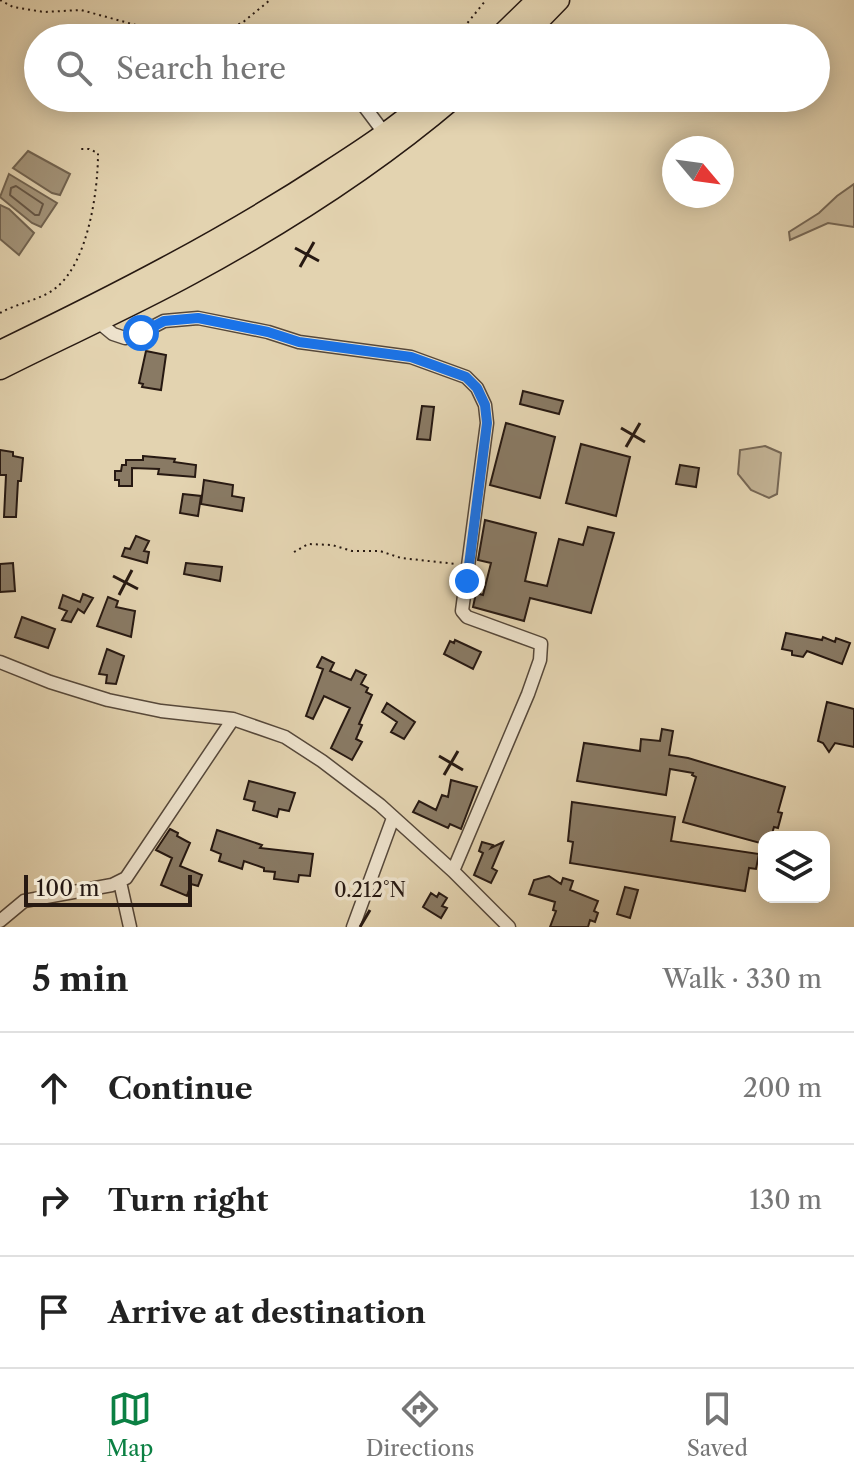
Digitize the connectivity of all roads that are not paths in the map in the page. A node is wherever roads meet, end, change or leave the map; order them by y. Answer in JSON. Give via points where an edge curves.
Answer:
{"nodes":[{"id":1,"x":537,"y":0,"type":"edge"},
{"id":2,"x":559,"y":0,"type":"edge"},
{"id":3,"x":512,"y":24,"type":"edge"},
{"id":4,"x":536,"y":24,"type":"edge"},
{"id":5,"x":368,"y":112,"type":"edge"},
{"id":6,"x":412,"y":112,"type":"edge"},
{"id":7,"x":437,"y":112,"type":"edge"},
{"id":8,"x":385,"y":134,"type":"junction"},
{"id":9,"x":96,"y":320,"type":"junction"},
{"id":10,"x":0,"y":351,"type":"edge"},
{"id":11,"x":0,"y":369,"type":"edge"},
{"id":12,"x":0,"y":662,"type":"edge"},
{"id":13,"x":233,"y":719,"type":"junction"},
{"id":14,"x":393,"y":818,"type":"junction"},
{"id":15,"x":453,"y":871,"type":"junction"},
{"id":16,"x":120,"y":882,"type":"junction"},
{"id":17,"x":0,"y":921,"type":"edge"},
{"id":18,"x":130,"y":927,"type":"edge"},
{"id":19,"x":353,"y":927,"type":"edge"},
{"id":20,"x":509,"y":927,"type":"edge"}],
"edges":[{"from":1,"to":3,"type":"highway"},
{"from":2,"to":4,"type":"highway"},
{"from":5,"to":8,"type":"street"},
{"from":6,"to":8,"type":"highway"},
{"from":7,"to":9,"type":"highway","via":[[325,197],[189,276]]},
{"from":8,"to":10,"type":"highway","via":[[201,250]]},
{"from":9,"to":11,"type":"highway"},
{"from":9,"to":15,"type":"street","via":[[125,338],[164,321],[198,318],[299,342],[411,357],[466,377],[477,388],[487,423],[462,611],[541,644],[528,694]]},
{"from":12,"to":13,"type":"street","via":[[108,700]]},
{"from":13,"to":14,"type":"street","via":[[285,737]]},
{"from":13,"to":16,"type":"street"},
{"from":14,"to":15,"type":"street"},
{"from":14,"to":19,"type":"street"},
{"from":15,"to":20,"type":"street"},
{"from":16,"to":17,"type":"street","via":[[24,901]]},
{"from":16,"to":18,"type":"street"}]}
